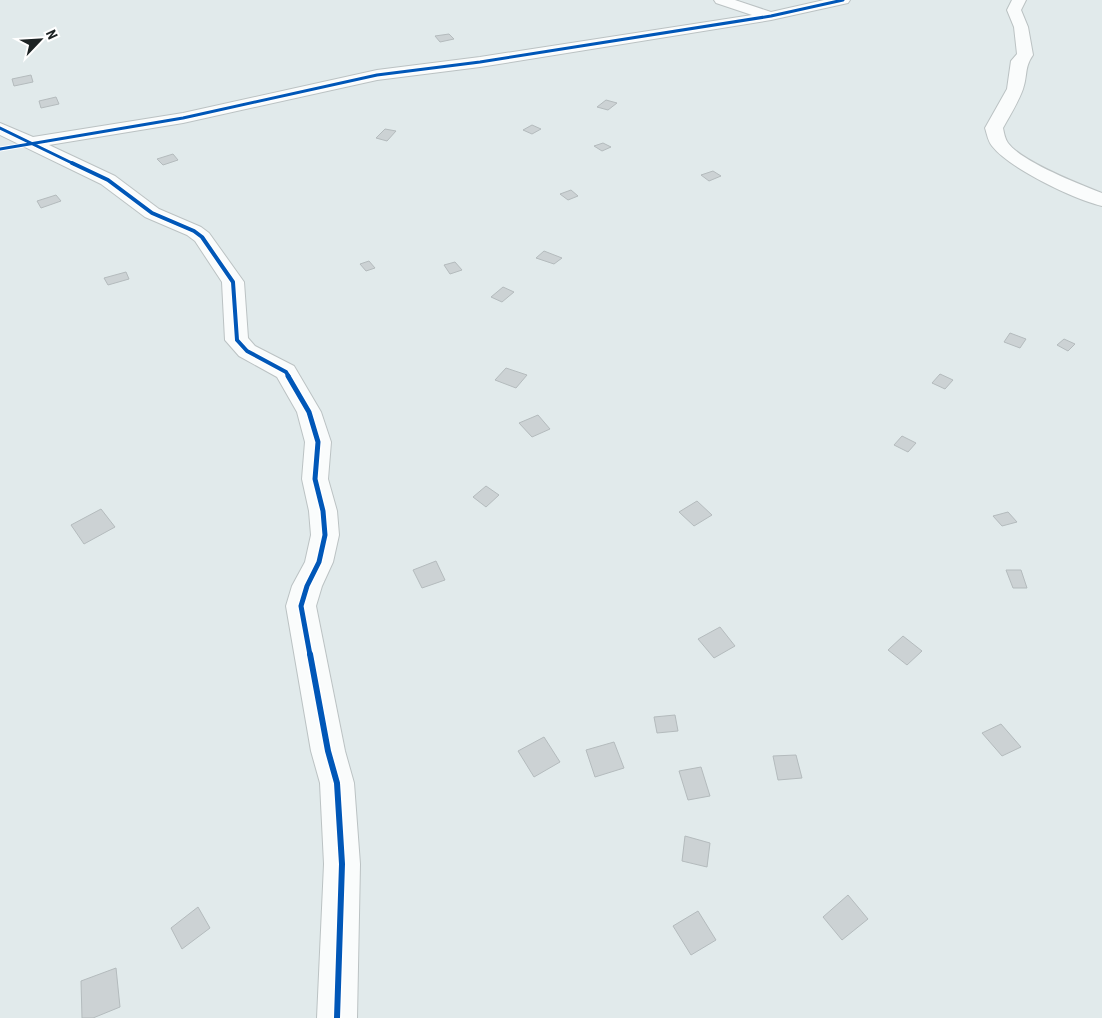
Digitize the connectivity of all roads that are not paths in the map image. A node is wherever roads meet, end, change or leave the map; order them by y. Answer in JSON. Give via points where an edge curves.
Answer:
{"nodes":[{"id":1,"x":721,"y":0,"type":"edge"},
{"id":2,"x":843,"y":0,"type":"edge"},
{"id":3,"x":1020,"y":0,"type":"edge"},
{"id":4,"x":770,"y":16,"type":"junction"},
{"id":5,"x":0,"y":128,"type":"edge"},
{"id":6,"x":31,"y":143,"type":"junction"},
{"id":7,"x":0,"y":148,"type":"edge"},
{"id":8,"x":1102,"y":200,"type":"edge"},
{"id":9,"x":336,"y":1018,"type":"edge"}],
"edges":[{"from":1,"to":4,"type":"street"},
{"from":2,"to":4,"type":"street"},
{"from":3,"to":8,"type":"street","via":[[1014,10],[1021,26],[1025,55],[1019,61],[1020,76],[1015,91],[994,128],[1000,144],[1060,183]]},
{"from":4,"to":6,"type":"street","via":[[377,75],[183,118]]},
{"from":5,"to":6,"type":"street"},
{"from":6,"to":7,"type":"street"},
{"from":6,"to":9,"type":"street","via":[[108,180],[152,213],[202,237],[233,282],[237,340],[247,351],[286,372],[309,412],[318,442],[315,479],[325,535],[319,562],[301,606],[322,724],[337,783],[342,864]]}]}
